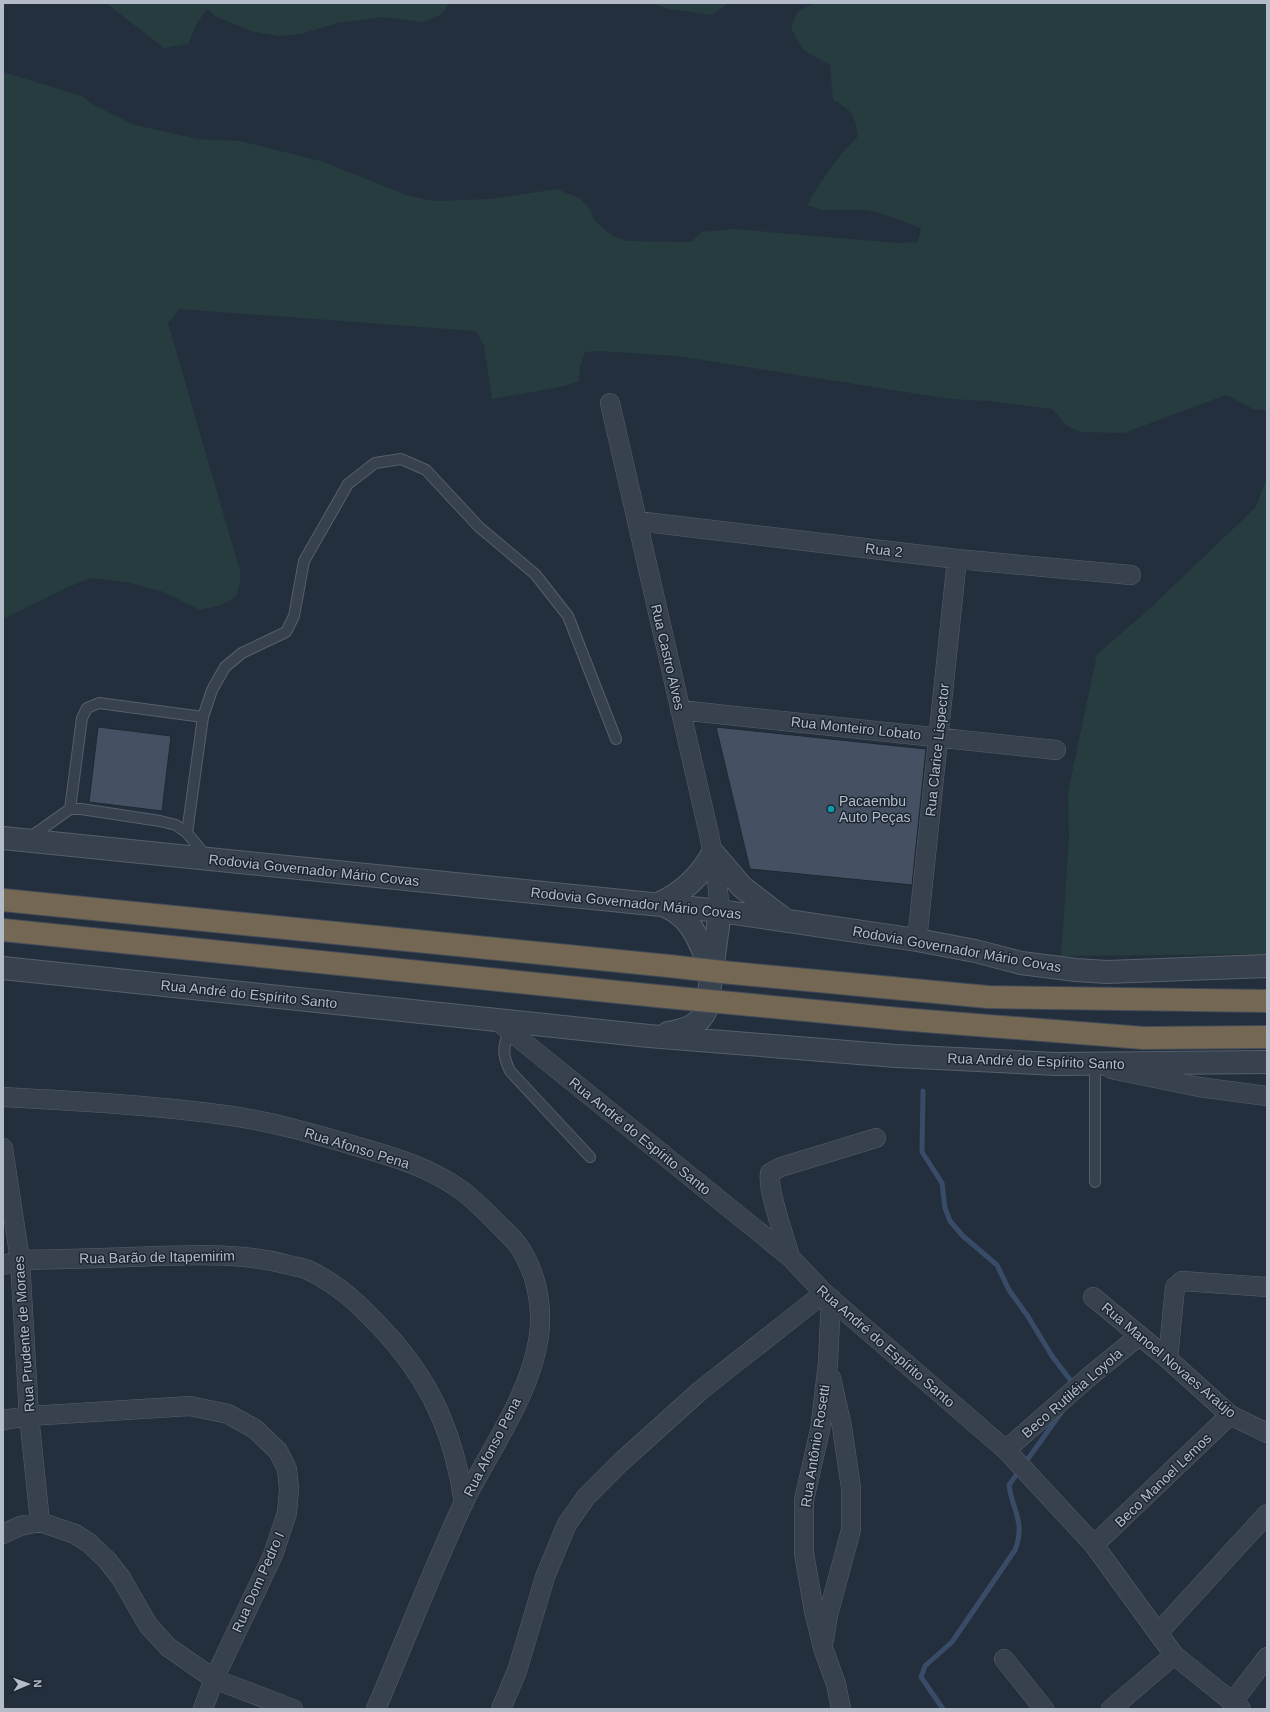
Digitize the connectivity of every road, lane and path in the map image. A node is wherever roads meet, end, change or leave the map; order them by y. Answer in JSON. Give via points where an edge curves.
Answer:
{"nodes":[{"id":1,"x":610,"y":403,"type":"dead end"},
{"id":2,"x":637,"y":521,"type":"junction"},
{"id":3,"x":957,"y":559,"type":"junction"},
{"id":4,"x":1131,"y":575,"type":"dead end"},
{"id":5,"x":680,"y":710,"type":"junction"},
{"id":6,"x":203,"y":717,"type":"junction"},
{"id":7,"x":938,"y":737,"type":"junction"},
{"id":8,"x":616,"y":739,"type":"dead end"},
{"id":9,"x":1056,"y":750,"type":"dead end"},
{"id":10,"x":70,"y":809,"type":"junction"},
{"id":11,"x":187,"y":833,"type":"junction"},
{"id":12,"x":3,"y":838,"type":"edge"},
{"id":13,"x":26,"y":840,"type":"junction"},
{"id":14,"x":713,"y":853,"type":"junction"},
{"id":15,"x":209,"y":860,"type":"junction"},
{"id":16,"x":3,"y":900,"type":"edge"},
{"id":17,"x":658,"y":904,"type":"junction"},
{"id":18,"x":720,"y":911,"type":"junction"},
{"id":19,"x":788,"y":921,"type":"junction"},
{"id":20,"x":3,"y":930,"type":"edge"},
{"id":21,"x":917,"y":940,"type":"junction"},
{"id":22,"x":1267,"y":966,"type":"edge"},
{"id":23,"x":3,"y":968,"type":"edge"},
{"id":24,"x":717,"y":970,"type":"junction"},
{"id":25,"x":1267,"y":1001,"type":"edge"},
{"id":26,"x":502,"y":1025,"type":"junction"},
{"id":27,"x":649,"y":1036,"type":"junction"},
{"id":28,"x":1267,"y":1037,"type":"edge"},
{"id":29,"x":1267,"y":1062,"type":"edge"},
{"id":30,"x":1090,"y":1066,"type":"junction"},
{"id":31,"x":1267,"y":1096,"type":"edge"},
{"id":32,"x":3,"y":1097,"type":"edge"},
{"id":33,"x":876,"y":1138,"type":"dead end"},
{"id":34,"x":3,"y":1148,"type":"edge"},
{"id":35,"x":590,"y":1157,"type":"dead end"},
{"id":36,"x":1095,"y":1182,"type":"dead end"},
{"id":37,"x":790,"y":1257,"type":"junction"},
{"id":38,"x":11,"y":1262,"type":"edge"},
{"id":39,"x":1267,"y":1287,"type":"edge"},
{"id":40,"x":827,"y":1296,"type":"junction"},
{"id":41,"x":1093,"y":1297,"type":"dead end"},
{"id":42,"x":1139,"y":1336,"type":"junction"},
{"id":43,"x":1168,"y":1359,"type":"junction"},
{"id":44,"x":828,"y":1364,"type":"junction"},
{"id":45,"x":1230,"y":1415,"type":"junction"},
{"id":46,"x":29,"y":1416,"type":"junction"},
{"id":47,"x":3,"y":1420,"type":"edge"},
{"id":48,"x":842,"y":1427,"type":"junction"},
{"id":49,"x":820,"y":1430,"type":"junction"},
{"id":50,"x":1267,"y":1433,"type":"edge"},
{"id":51,"x":1006,"y":1450,"type":"junction"},
{"id":52,"x":464,"y":1502,"type":"junction"},
{"id":53,"x":1267,"y":1514,"type":"edge"},
{"id":54,"x":40,"y":1522,"type":"junction"},
{"id":55,"x":3,"y":1534,"type":"edge"},
{"id":56,"x":1094,"y":1545,"type":"junction"},
{"id":57,"x":809,"y":1583,"type":"junction"},
{"id":58,"x":835,"y":1587,"type":"junction"},
{"id":59,"x":1158,"y":1633,"type":"junction"},
{"id":60,"x":823,"y":1648,"type":"junction"},
{"id":61,"x":1174,"y":1655,"type":"junction"},
{"id":62,"x":1267,"y":1657,"type":"edge"},
{"id":63,"x":1004,"y":1659,"type":"dead end"},
{"id":64,"x":214,"y":1679,"type":"junction"},
{"id":65,"x":1236,"y":1706,"type":"edge"},
{"id":66,"x":203,"y":1709,"type":"edge"},
{"id":67,"x":293,"y":1709,"type":"edge"},
{"id":68,"x":376,"y":1709,"type":"edge"},
{"id":69,"x":501,"y":1709,"type":"edge"},
{"id":70,"x":841,"y":1709,"type":"edge"},
{"id":71,"x":1044,"y":1709,"type":"edge"},
{"id":72,"x":1111,"y":1709,"type":"edge"}],
"edges":[{"from":1,"to":2,"type":"street","name":"Rua Castro Alves"},
{"from":2,"to":3,"type":"street","name":"Rua 2"},
{"from":2,"to":5,"type":"street","name":"Rua Castro Alves"},
{"from":3,"to":4,"type":"street","name":"Rua 2"},
{"from":3,"to":7,"type":"street","name":"Rua Clarice Lispector"},
{"from":5,"to":7,"type":"street","name":"Rua Monteiro Lobato"},
{"from":5,"to":14,"type":"street","name":"Rua Castro Alves"},
{"from":6,"to":8,"type":"lane","via":[[212,690],[225,667],[242,653],[286,632],[294,616],[304,561],[348,484],[375,463],[402,459],[426,470],[479,527],[535,574],[568,616]]},
{"from":6,"to":10,"type":"lane","via":[[99,703],[87,708],[82,718]]},
{"from":6,"to":11,"type":"lane"},
{"from":7,"to":9,"type":"street","name":"Rua Monteiro Lobato"},
{"from":7,"to":21,"type":"street","name":"Rua Clarice Lispector"},
{"from":10,"to":11,"type":"lane","via":[[160,821],[176,825]]},
{"from":10,"to":13,"type":"lane"},
{"from":11,"to":15,"type":"lane"},
{"from":12,"to":13,"type":"street","name":"Rodovia Governador Mário Covas"},
{"from":13,"to":15,"type":"street","name":"Rodovia Governador Mário Covas"},
{"from":14,"to":17,"type":"street","via":[[700,875],[691,884]]},
{"from":14,"to":18,"type":"street","name":"Rua Castro Alves"},
{"from":14,"to":19,"type":"street","via":[[742,887]]},
{"from":15,"to":17,"type":"street","name":"Rodovia Governador Mário Covas"},
{"from":16,"to":24,"type":"highway","bridge":true},
{"from":17,"to":18,"type":"street","name":"Rodovia Governador Mário Covas"},
{"from":17,"to":24,"type":"street","via":[[674,910],[688,921]]},
{"from":18,"to":19,"type":"street","name":"Rodovia Governador Mário Covas"},
{"from":18,"to":24,"type":"street"},
{"from":19,"to":21,"type":"street","name":"Rodovia Governador Mário Covas"},
{"from":20,"to":28,"type":"highway","bridge":true,"via":[[900,1020],[1144,1038]]},
{"from":21,"to":22,"type":"street","name":"Rodovia Governador Mário Covas","via":[[1021,963],[1076,970],[1107,972]]},
{"from":23,"to":26,"type":"street","name":"Rua André do Espírito Santo"},
{"from":24,"to":25,"type":"highway","via":[[988,997]]},
{"from":24,"to":27,"type":"street","via":[[707,1008],[695,1025],[681,1031]]},
{"from":26,"to":27,"type":"street","name":"Rua André do Espírito Santo"},
{"from":26,"to":35,"type":"lane","via":[[504,1058],[510,1071]]},
{"from":26,"to":37,"type":"street","name":"Rua André do Espírito Santo"},
{"from":27,"to":30,"type":"street","name":"Rua André do Espírito Santo","via":[[896,1056]]},
{"from":29,"to":30,"type":"street","name":"Rua André do Espírito Santo"},
{"from":30,"to":31,"type":"street","via":[[1199,1087]]},
{"from":30,"to":36,"type":"lane"},
{"from":32,"to":52,"type":"street","name":"Rua Afonso Pena","via":[[115,1103],[226,1115],[287,1128],[403,1160],[439,1176],[461,1190],[484,1210],[517,1244],[531,1269],[539,1298],[539,1336],[529,1372],[503,1432]]},
{"from":33,"to":37,"type":"street","via":[[770,1173]]},
{"from":34,"to":38,"type":"street","name":"Rua Prudente de Moraes"},
{"from":37,"to":40,"type":"street","name":"Rua André do Espírito Santo"},
{"from":38,"to":46,"type":"street","name":"Rua Prudente de Moraes"},
{"from":38,"to":52,"type":"street","name":"Rua Barão de Itapemirim","via":[[230,1255],[269,1260],[305,1269],[341,1290],[368,1312],[407,1357],[434,1398],[448,1433],[459,1471]]},
{"from":39,"to":43,"type":"street","via":[[1182,1281],[1178,1283],[1175,1287]]},
{"from":40,"to":44,"type":"street","name":"Rua Antônio Rosetti"},
{"from":40,"to":51,"type":"street","name":"Rua André do Espírito Santo"},
{"from":40,"to":69,"type":"street","via":[[701,1390],[620,1462],[586,1497],[567,1524],[545,1577],[517,1671]]},
{"from":41,"to":42,"type":"street","name":"Rua Manoel Novaes Araújo"},
{"from":42,"to":43,"type":"street","name":"Rua Manoel Novaes Araújo"},
{"from":42,"to":51,"type":"street","name":"Beco Rutiléia Loyola"},
{"from":43,"to":45,"type":"street","name":"Rua Manoel Novaes Araújo"},
{"from":44,"to":48,"type":"street"},
{"from":44,"to":49,"type":"street","name":"Rua Antônio Rosetti"},
{"from":45,"to":50,"type":"street","name":"Rua Manoel Novaes Araújo"},
{"from":45,"to":56,"type":"street","name":"Beco Manoel Lemos"},
{"from":46,"to":47,"type":"street","name":"Rua Dom Pedro I"},
{"from":46,"to":54,"type":"street","name":"Rua Prudente de Moraes"},
{"from":46,"to":64,"type":"street","name":"Rua Dom Pedro I","via":[[190,1406],[228,1414],[256,1429],[278,1451],[287,1469],[287,1513],[273,1555]]},
{"from":48,"to":49,"type":"street"},
{"from":48,"to":58,"type":"street","via":[[851,1488],[852,1530]]},
{"from":49,"to":57,"type":"street","name":"Rua Antônio Rosetti","via":[[804,1500],[804,1553]]},
{"from":51,"to":56,"type":"street","name":"Rua André do Espírito Santo"},
{"from":52,"to":68,"type":"street","name":"Rua Afonso Pena"},
{"from":53,"to":59,"type":"street"},
{"from":54,"to":55,"type":"street","via":[[20,1526]]},
{"from":54,"to":64,"type":"street","via":[[75,1534],[89,1543],[121,1578],[148,1625],[168,1647]]},
{"from":56,"to":59,"type":"street","name":"Rua André do Espírito Santo"},
{"from":57,"to":58,"type":"street","via":[[822,1588]]},
{"from":57,"to":60,"type":"street","name":"Rua Antônio Rosetti"},
{"from":58,"to":60,"type":"street"},
{"from":59,"to":61,"type":"street","name":"Rua André do Espírito Santo"},
{"from":60,"to":70,"type":"street","name":"Rua Antônio Rosetti","via":[[836,1684]]},
{"from":61,"to":65,"type":"street","name":"Rua André do Espírito Santo"},
{"from":61,"to":72,"type":"street"},
{"from":62,"to":65,"type":"street"},
{"from":63,"to":71,"type":"street"},
{"from":64,"to":66,"type":"street","name":"Rua Dom Pedro I"},
{"from":64,"to":67,"type":"street"}]}
